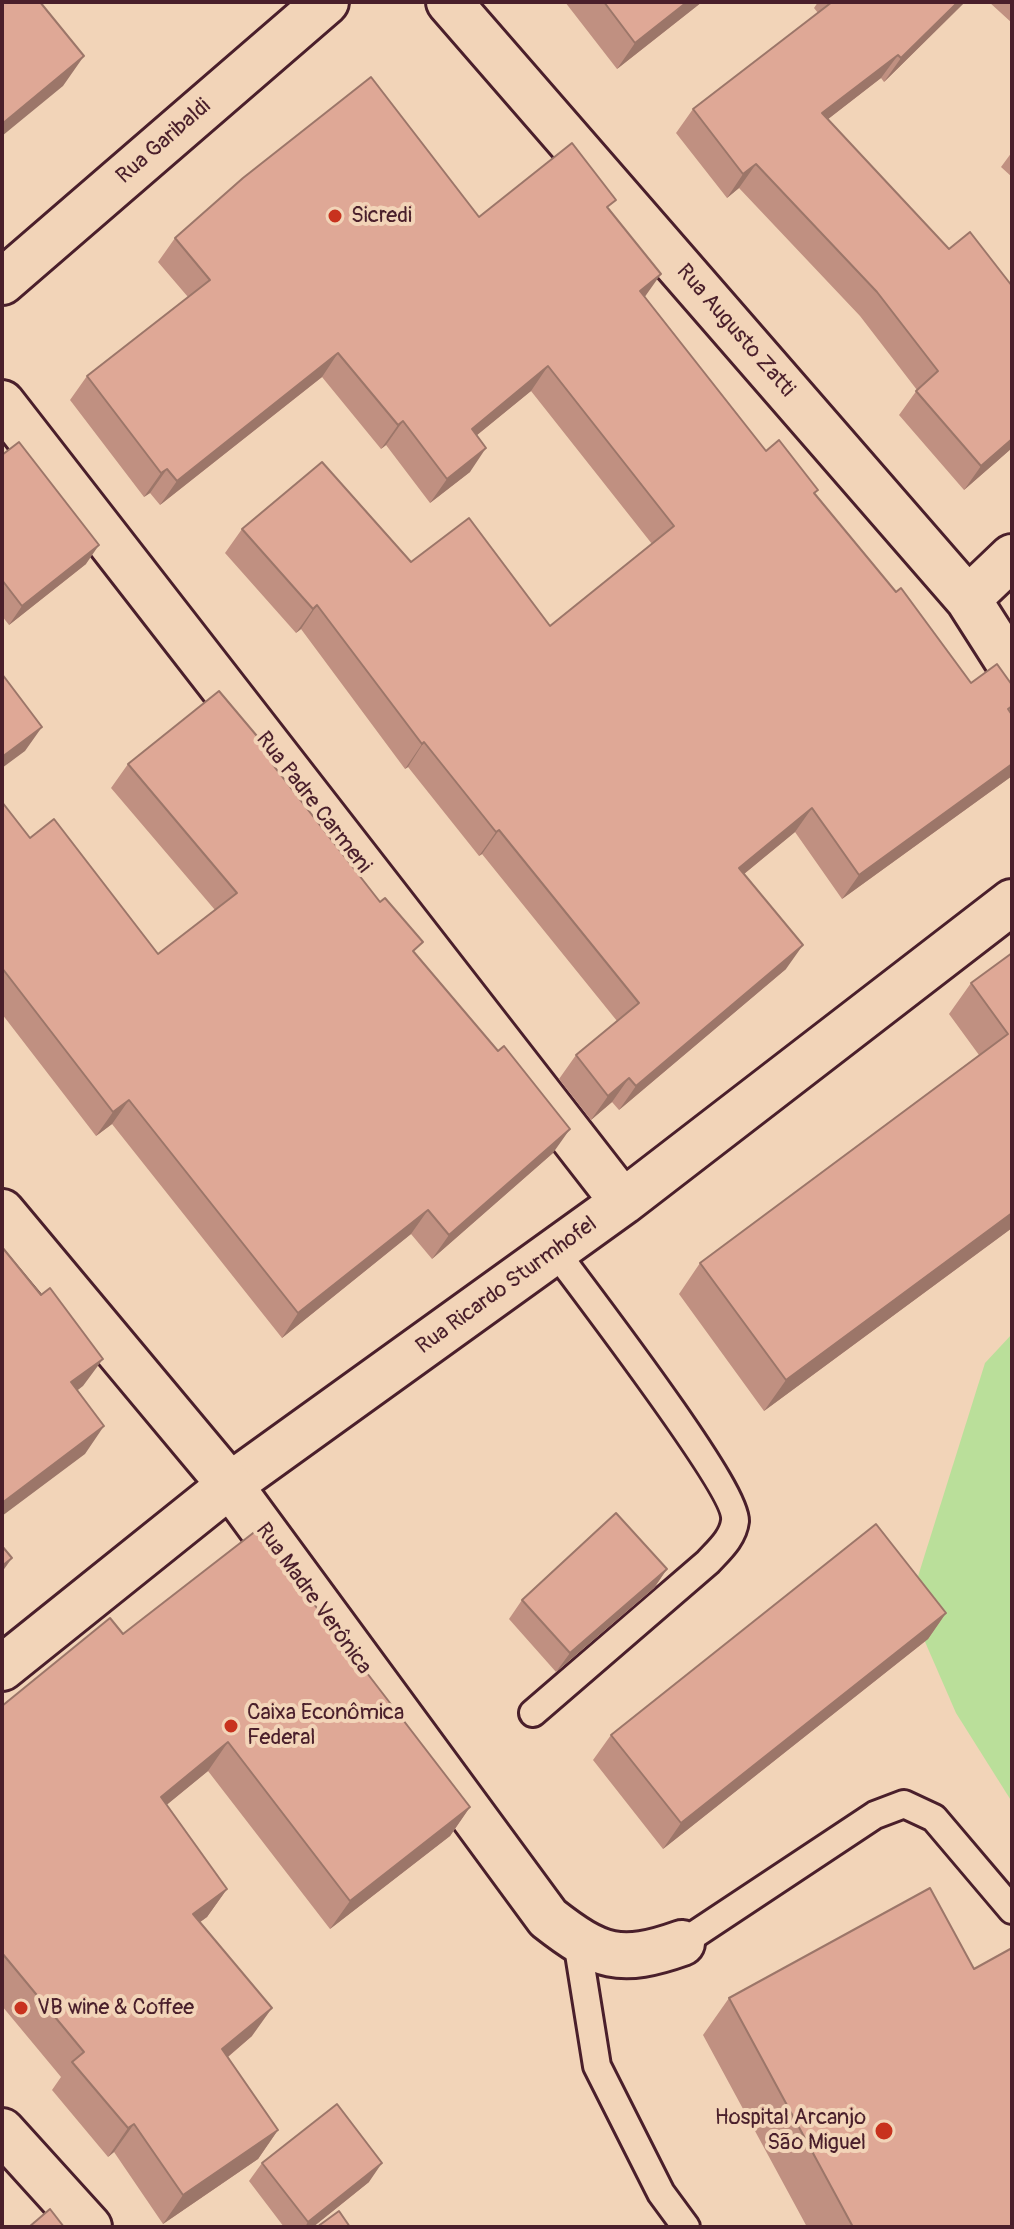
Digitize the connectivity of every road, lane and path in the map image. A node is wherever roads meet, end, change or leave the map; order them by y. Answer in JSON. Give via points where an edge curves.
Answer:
{"nodes":[{"id":1,"x":326,"y":2,"type":"edge"},
{"id":2,"x":449,"y":2,"type":"edge"},
{"id":3,"x":2,"y":282,"type":"edge"},
{"id":4,"x":2,"y":403,"type":"edge"},
{"id":5,"x":1012,"y":557,"type":"edge"},
{"id":6,"x":968,"y":599,"type":"junction"},
{"id":7,"x":1012,"y":668,"type":"edge"},
{"id":8,"x":1012,"y":902,"type":"edge"},
{"id":9,"x":623,"y":1202,"type":"junction"},
{"id":10,"x":2,"y":1212,"type":"edge"},
{"id":11,"x":555,"y":1251,"type":"junction"},
{"id":12,"x":230,"y":1485,"type":"junction"},
{"id":13,"x":2,"y":1668,"type":"edge"},
{"id":14,"x":533,"y":1713,"type":"dead end"},
{"id":15,"x":1012,"y":1910,"type":"edge"},
{"id":16,"x":577,"y":1941,"type":"junction"},
{"id":17,"x":682,"y":1943,"type":"joint"},
{"id":18,"x":2,"y":2131,"type":"edge"},
{"id":19,"x":89,"y":2227,"type":"edge"},
{"id":20,"x":686,"y":2227,"type":"edge"}],
"edges":[{"from":1,"to":3,"type":"street","name":"Rua Garibaldi"},
{"from":2,"to":6,"type":"street","name":"Rua Augusto Zatti"},
{"from":4,"to":9,"type":"street","name":"Rua Padre Carmeni"},
{"from":5,"to":6,"type":"street"},
{"from":6,"to":7,"type":"street","name":"Rua Augusto Zatti"},
{"from":8,"to":9,"type":"street","name":"Rua Ricardo Sturmhofel"},
{"from":9,"to":11,"type":"street","name":"Rua Ricardo Sturmhofel"},
{"from":10,"to":12,"type":"street","name":"Rua Madre Verônica"},
{"from":11,"to":12,"type":"street","name":"Rua Ricardo Sturmhofel"},
{"from":11,"to":14,"type":"lane","via":[[729,1496],[735,1520],[728,1540],[708,1562]]},
{"from":12,"to":13,"type":"street","name":"Rua Ricardo Sturmhofel"},
{"from":12,"to":16,"type":"street","name":"Rua Madre Verônica","via":[[548,1918]]},
{"from":15,"to":17,"type":"lane","via":[[934,1818],[904,1804],[875,1815]]},
{"from":16,"to":17,"type":"street","name":"Rua Madre Verônica","via":[[606,1956],[629,1958]]},
{"from":16,"to":20,"type":"lane","via":[[597,2066],[661,2193]]},
{"from":18,"to":19,"type":"street"}]}
